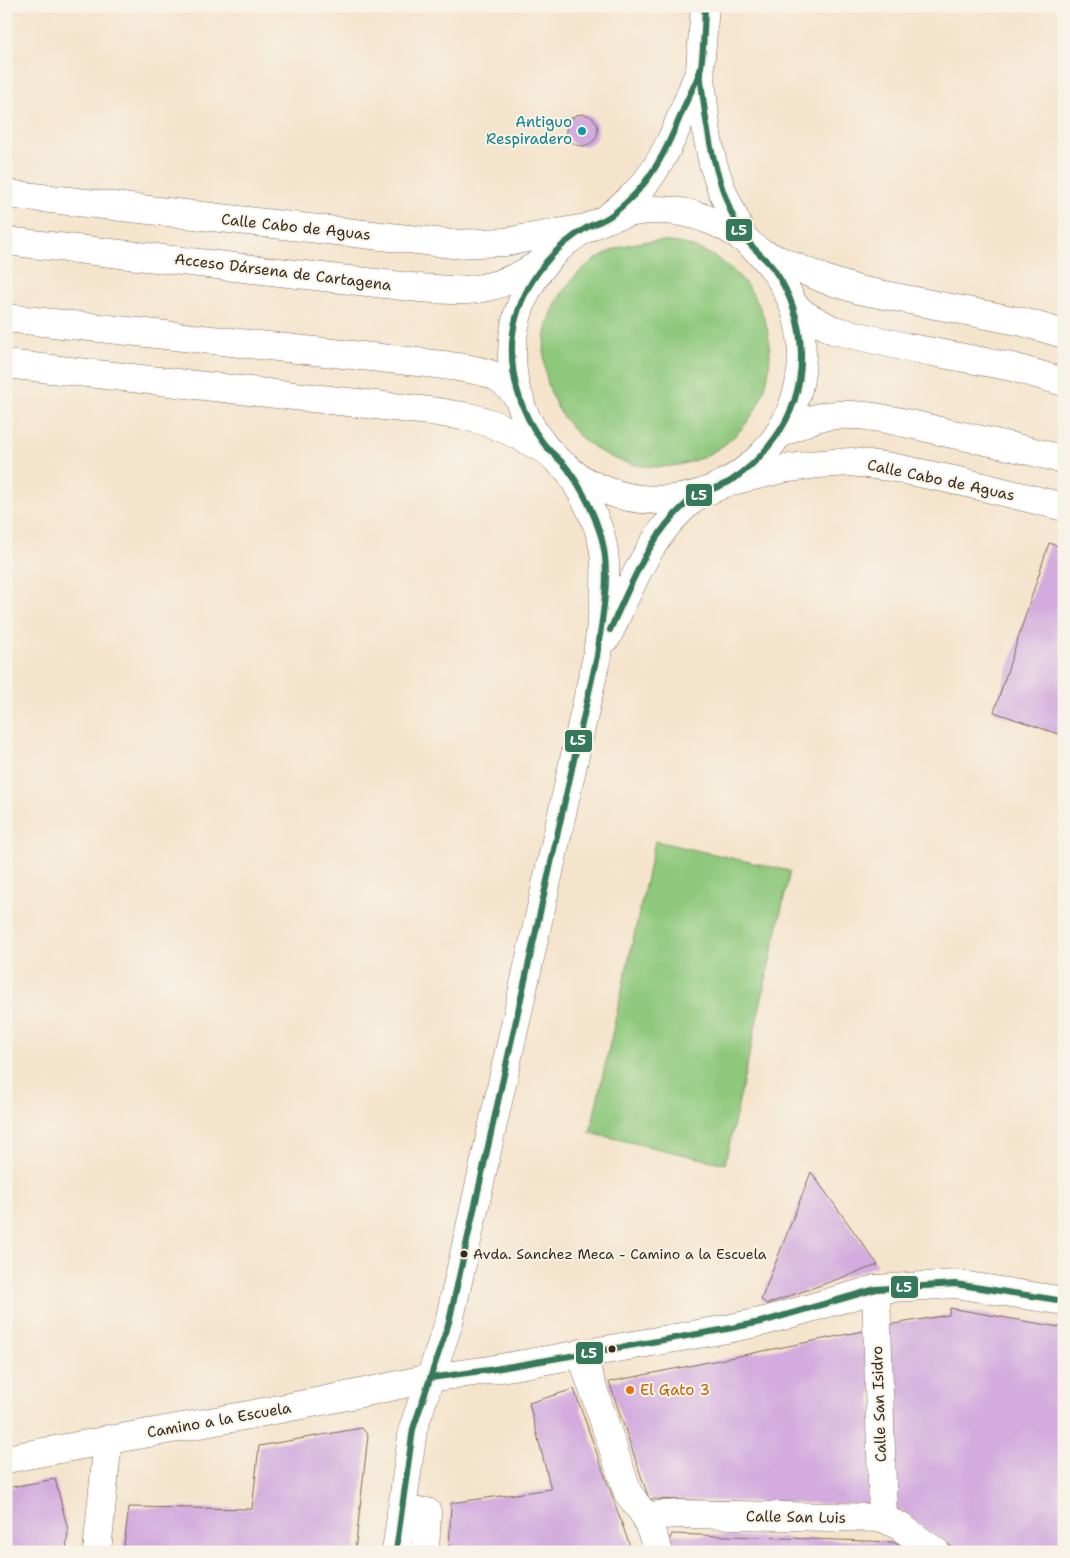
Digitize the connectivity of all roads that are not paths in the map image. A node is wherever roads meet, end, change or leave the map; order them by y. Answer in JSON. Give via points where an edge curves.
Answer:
{"nodes":[{"id":1,"x":706,"y":6,"type":"edge"},
{"id":2,"x":700,"y":69,"type":"junction"},
{"id":3,"x":6,"y":194,"type":"edge"},
{"id":4,"x":596,"y":223,"type":"junction"},
{"id":5,"x":6,"y":241,"type":"edge"},
{"id":6,"x":752,"y":245,"type":"junction"},
{"id":7,"x":552,"y":254,"type":"junction"},
{"id":8,"x":794,"y":305,"type":"junction"},
{"id":9,"x":6,"y":318,"type":"edge"},
{"id":10,"x":1064,"y":334,"type":"edge"},
{"id":11,"x":6,"y":364,"type":"edge"},
{"id":12,"x":1064,"y":382,"type":"edge"},
{"id":13,"x":520,"y":399,"type":"junction"},
{"id":14,"x":778,"y":435,"type":"junction"},
{"id":15,"x":1064,"y":460,"type":"edge"},
{"id":16,"x":560,"y":461,"type":"junction"},
{"id":17,"x":728,"y":482,"type":"junction"},
{"id":18,"x":701,"y":493,"type":"junction"},
{"id":19,"x":1064,"y":507,"type":"edge"},
{"id":20,"x":597,"y":656,"type":"junction"},
{"id":21,"x":876,"y":1289,"type":"junction"},
{"id":22,"x":1064,"y":1301,"type":"edge"},
{"id":23,"x":581,"y":1353,"type":"junction"},
{"id":24,"x":430,"y":1378,"type":"junction"},
{"id":25,"x":108,"y":1440,"type":"junction"},
{"id":26,"x":6,"y":1459,"type":"edge"},
{"id":27,"x":401,"y":1512,"type":"junction"},
{"id":28,"x":645,"y":1516,"type":"junction"},
{"id":29,"x":883,"y":1518,"type":"junction"},
{"id":30,"x":97,"y":1552,"type":"edge"},
{"id":31,"x":396,"y":1552,"type":"edge"},
{"id":32,"x":425,"y":1552,"type":"edge"},
{"id":33,"x":659,"y":1552,"type":"edge"},
{"id":34,"x":936,"y":1552,"type":"edge"}],
"edges":[{"from":1,"to":2,"type":"main road"},
{"from":2,"to":4,"type":"main road","via":[[676,128],[649,177],[628,201]]},
{"from":2,"to":6,"type":"main road","via":[[713,164],[723,193]]},
{"from":3,"to":4,"type":"main road","name":"Calle Cabo de Aguas","via":[[453,244],[505,242]]},
{"from":4,"to":6,"type":"main road","via":[[627,212],[668,210],[709,219]]},
{"from":4,"to":7,"type":"main road"},
{"from":5,"to":7,"type":"main road","name":"Acceso Dársena de Cartagena","via":[[420,288],[466,290],[490,287],[513,278]]},
{"from":6,"to":8,"type":"main road","via":[[773,268]]},
{"from":6,"to":10,"type":"main road","via":[[827,280],[859,290],[1023,322]]},
{"from":7,"to":13,"type":"main road","via":[[527,290],[514,333],[514,378]]},
{"from":8,"to":12,"type":"main road","via":[[833,330],[1012,367]]},
{"from":8,"to":14,"type":"main road","via":[[802,350],[801,373],[797,395]]},
{"from":9,"to":13,"type":"main road","via":[[464,368],[494,376]]},
{"from":11,"to":16,"type":"main road","via":[[438,412],[494,425]]},
{"from":13,"to":16,"type":"main road","via":[[533,428]]},
{"from":14,"to":15,"type":"main road","via":[[821,417],[879,417]]},
{"from":14,"to":17,"type":"main road","via":[[763,454]]},
{"from":16,"to":18,"type":"main road","via":[[583,479],[621,495],[661,499]]},
{"from":16,"to":20,"type":"main road","via":[[601,537],[605,562]]},
{"from":17,"to":18,"type":"main road"},
{"from":17,"to":19,"type":"main road","name":"Calle Cabo de Aguas","via":[[783,468],[851,462],[963,482]]},
{"from":18,"to":20,"type":"main road","via":[[673,516],[654,542]]},
{"from":20,"to":24,"type":"main road","via":[[449,1322]]},
{"from":21,"to":22,"type":"main road","name":"Camino a la Escuela","via":[[955,1284]]},
{"from":21,"to":23,"type":"main road","name":"Camino a la Escuela","via":[[765,1321]]},
{"from":21,"to":29,"type":"main road","name":"Calle San Isidro"},
{"from":23,"to":24,"type":"main road","name":"Camino a la Escuela"},
{"from":23,"to":28,"type":"main road","via":[[628,1493]]},
{"from":24,"to":25,"type":"main road","name":"Camino a la Escuela","via":[[300,1406]]},
{"from":24,"to":27,"type":"main road","via":[[413,1429]]},
{"from":25,"to":26,"type":"main road","name":"Camino a la Escuela"},
{"from":25,"to":30,"type":"main road"},
{"from":27,"to":31,"type":"main road"},
{"from":27,"to":32,"type":"main road","via":[[427,1512]]},
{"from":28,"to":29,"type":"main road","name":"Calle San Luis"},
{"from":28,"to":33,"type":"main road"},
{"from":29,"to":34,"type":"main road","name":"Calle San Luis"}]}
